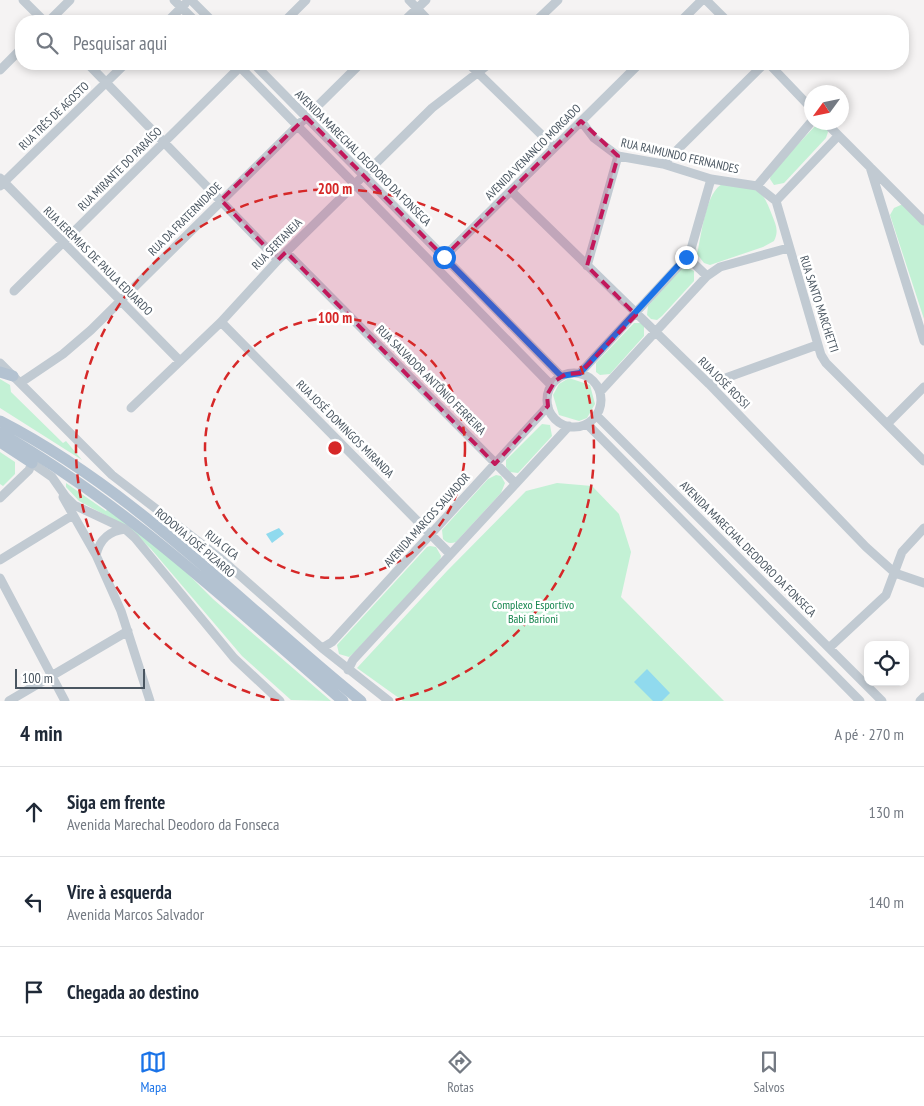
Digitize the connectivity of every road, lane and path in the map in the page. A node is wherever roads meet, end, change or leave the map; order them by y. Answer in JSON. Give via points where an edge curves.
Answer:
{"nodes":[{"id":1,"x":23,"y":0,"type":"edge"},
{"id":2,"x":70,"y":0,"type":"edge"},
{"id":3,"x":174,"y":0,"type":"edge"},
{"id":4,"x":190,"y":0,"type":"edge"},
{"id":5,"x":306,"y":0,"type":"edge"},
{"id":6,"x":409,"y":0,"type":"edge"},
{"id":7,"x":426,"y":0,"type":"edge"},
{"id":8,"x":558,"y":0,"type":"edge"},
{"id":9,"x":704,"y":0,"type":"edge"},
{"id":10,"x":182,"y":7,"type":"junction"},
{"id":11,"x":417,"y":9,"type":"junction"},
{"id":12,"x":38,"y":15,"type":"edge"},
{"id":13,"x":55,"y":15,"type":"edge"},
{"id":14,"x":174,"y":15,"type":"edge"},
{"id":15,"x":189,"y":15,"type":"edge"},
{"id":16,"x":206,"y":15,"type":"edge"},
{"id":17,"x":291,"y":15,"type":"edge"},
{"id":18,"x":410,"y":15,"type":"edge"},
{"id":19,"x":423,"y":15,"type":"edge"},
{"id":20,"x":542,"y":15,"type":"edge"},
{"id":21,"x":688,"y":15,"type":"edge"},
{"id":22,"x":720,"y":15,"type":"edge"},
{"id":23,"x":15,"y":55,"type":"edge"},
{"id":24,"x":0,"y":70,"type":"edge"},
{"id":25,"x":94,"y":70,"type":"edge"},
{"id":26,"x":119,"y":70,"type":"edge"},
{"id":27,"x":235,"y":70,"type":"edge"},
{"id":28,"x":245,"y":70,"type":"edge"},
{"id":29,"x":260,"y":70,"type":"edge"},
{"id":30,"x":354,"y":70,"type":"edge"},
{"id":31,"x":480,"y":70,"type":"edge"},
{"id":32,"x":633,"y":70,"type":"edge"},
{"id":33,"x":758,"y":70,"type":"edge"},
{"id":34,"x":775,"y":70,"type":"edge"},
{"id":35,"x":477,"y":72,"type":"junction"},
{"id":36,"x":106,"y":82,"type":"junction"},
{"id":37,"x":804,"y":100,"type":"edge"},
{"id":38,"x":306,"y":117,"type":"junction"},
{"id":39,"x":581,"y":122,"type":"junction"},
{"id":40,"x":296,"y":126,"type":"junction"},
{"id":41,"x":804,"y":130,"type":"edge"},
{"id":42,"x":832,"y":130,"type":"edge"},
{"id":43,"x":838,"y":136,"type":"junction"},
{"id":44,"x":165,"y":142,"type":"junction"},
{"id":45,"x":554,"y":147,"type":"junction"},
{"id":46,"x":618,"y":156,"type":"junction"},
{"id":47,"x":663,"y":164,"type":"junction"},
{"id":48,"x":870,"y":167,"type":"junction"},
{"id":49,"x":365,"y":175,"type":"junction"},
{"id":50,"x":711,"y":179,"type":"junction"},
{"id":51,"x":1,"y":182,"type":"edge"},
{"id":52,"x":355,"y":184,"type":"junction"},
{"id":53,"x":757,"y":186,"type":"junction"},
{"id":54,"x":512,"y":191,"type":"junction"},
{"id":55,"x":221,"y":200,"type":"junction"},
{"id":56,"x":776,"y":201,"type":"junction"},
{"id":57,"x":924,"y":221,"type":"edge"},
{"id":58,"x":62,"y":243,"type":"junction"},
{"id":59,"x":788,"y":248,"type":"junction"},
{"id":60,"x":286,"y":252,"type":"junction"},
{"id":61,"x":444,"y":257,"type":"junction"},
{"id":62,"x":686,"y":257,"type":"junction"},
{"id":63,"x":278,"y":260,"type":"junction"},
{"id":64,"x":587,"y":266,"type":"junction"},
{"id":65,"x":707,"y":276,"type":"junction"},
{"id":66,"x":14,"y":291,"type":"dead end"},
{"id":67,"x":121,"y":302,"type":"junction"},
{"id":68,"x":636,"y":315,"type":"junction"},
{"id":69,"x":221,"y":322,"type":"junction"},
{"id":70,"x":656,"y":333,"type":"junction"},
{"id":71,"x":924,"y":341,"type":"edge"},
{"id":72,"x":817,"y":345,"type":"junction"},
{"id":73,"x":180,"y":360,"type":"junction"},
{"id":74,"x":0,"y":363,"type":"edge"},
{"id":75,"x":0,"y":372,"type":"edge"},
{"id":76,"x":580,"y":373,"type":"junction"},
{"id":77,"x":561,"y":376,"type":"junction"},
{"id":78,"x":16,"y":379,"type":"junction"},
{"id":79,"x":709,"y":384,"type":"junction"},
{"id":80,"x":551,"y":385,"type":"junction"},
{"id":81,"x":924,"y":387,"type":"edge"},
{"id":82,"x":600,"y":392,"type":"junction"},
{"id":83,"x":548,"y":406,"type":"junction"},
{"id":84,"x":131,"y":408,"type":"dead end"},
{"id":85,"x":596,"y":415,"type":"junction"},
{"id":86,"x":0,"y":421,"type":"edge"},
{"id":87,"x":888,"y":423,"type":"junction"},
{"id":88,"x":587,"y":424,"type":"junction"},
{"id":89,"x":569,"y":426,"type":"junction"},
{"id":90,"x":0,"y":433,"type":"edge"},
{"id":91,"x":0,"y":442,"type":"edge"},
{"id":92,"x":924,"y":460,"type":"edge"},
{"id":93,"x":32,"y":464,"type":"junction"},
{"id":94,"x":495,"y":464,"type":"junction"},
{"id":95,"x":516,"y":483,"type":"junction"},
{"id":96,"x":60,"y":489,"type":"junction"},
{"id":97,"x":0,"y":498,"type":"edge"},
{"id":98,"x":72,"y":515,"type":"junction"},
{"id":99,"x":128,"y":525,"type":"junction"},
{"id":100,"x":924,"y":528,"type":"edge"},
{"id":101,"x":431,"y":534,"type":"junction"},
{"id":102,"x":450,"y":554,"type":"junction"},
{"id":103,"x":96,"y":555,"type":"junction"},
{"id":104,"x":0,"y":560,"type":"edge"},
{"id":105,"x":895,"y":573,"type":"junction"},
{"id":106,"x":0,"y":578,"type":"edge"},
{"id":107,"x":924,"y":583,"type":"edge"},
{"id":108,"x":128,"y":631,"type":"junction"},
{"id":109,"x":322,"y":648,"type":"junction"},
{"id":110,"x":829,"y":648,"type":"junction"},
{"id":111,"x":348,"y":670,"type":"junction"},
{"id":112,"x":52,"y":678,"type":"junction"},
{"id":113,"x":924,"y":697,"type":"edge"},
{"id":114,"x":9,"y":701,"type":"edge"},
{"id":115,"x":65,"y":701,"type":"edge"},
{"id":116,"x":150,"y":701,"type":"edge"},
{"id":117,"x":280,"y":701,"type":"edge"},
{"id":118,"x":343,"y":701,"type":"edge"},
{"id":119,"x":361,"y":701,"type":"edge"},
{"id":120,"x":388,"y":701,"type":"edge"},
{"id":121,"x":860,"y":701,"type":"edge"},
{"id":122,"x":882,"y":701,"type":"edge"},
{"id":123,"x":920,"y":701,"type":"edge"}],
"edges":[{"from":1,"to":12,"type":"street"},
{"from":2,"to":13,"type":"street"},
{"from":3,"to":10,"type":"street"},
{"from":4,"to":10,"type":"street"},
{"from":4,"to":16,"type":"street"},
{"from":5,"to":17,"type":"street"},
{"from":6,"to":11,"type":"street"},
{"from":7,"to":11,"type":"street"},
{"from":8,"to":20,"type":"street"},
{"from":9,"to":21,"type":"street"},
{"from":9,"to":22,"type":"street"},
{"from":10,"to":14,"type":"street"},
{"from":10,"to":15,"type":"street"},
{"from":11,"to":18,"type":"street"},
{"from":11,"to":19,"type":"street"},
{"from":23,"to":24,"type":"street"},
{"from":25,"to":36,"type":"street"},
{"from":26,"to":36,"type":"street","name":"RUA TRÊS DE AGOSTO"},
{"from":27,"to":44,"type":"street","name":"RUA MIRANTE DO PARAÍSO"},
{"from":28,"to":40,"type":"street","name":"AVENIDA MARECHAL DEODORO DA FONSECA"},
{"from":29,"to":38,"type":"street","name":"AVENIDA MARECHAL DEODORO DA FONSECA"},
{"from":30,"to":38,"type":"street","name":"RUA DA FRATERNIDADE"},
{"from":31,"to":35,"type":"street","name":"RUA SERTANEJA"},
{"from":32,"to":39,"type":"street","name":"AVENIDA VENANCIO MORGADO"},
{"from":33,"to":47,"type":"street"},
{"from":34,"to":37,"type":"street"},
{"from":35,"to":45,"type":"street"},
{"from":35,"to":49,"type":"street","name":"RUA SERTANEJA","via":[[432,108]]},
{"from":36,"to":44,"type":"street"},
{"from":36,"to":51,"type":"street","name":"RUA TRÊS DE AGOSTO"},
{"from":38,"to":40,"type":"street","name":"RUA DA FRATERNIDADE"},
{"from":38,"to":49,"type":"street","name":"AVENIDA MARECHAL DEODORO DA FONSECA"},
{"from":39,"to":45,"type":"street","name":"AVENIDA VENANCIO MORGADO"},
{"from":39,"to":46,"type":"street","name":"RUA RAIMUNDO FERNANDES","via":[[594,138]]},
{"from":40,"to":52,"type":"street","name":"AVENIDA MARECHAL DEODORO DA FONSECA"},
{"from":40,"to":55,"type":"street","name":"RUA DA FRATERNIDADE"},
{"from":41,"to":53,"type":"street"},
{"from":42,"to":43,"type":"street"},
{"from":43,"to":48,"type":"street"},
{"from":43,"to":56,"type":"street"},
{"from":44,"to":55,"type":"street"},
{"from":44,"to":58,"type":"street","name":"RUA MIRANTE DO PARAÍSO"},
{"from":45,"to":54,"type":"street","name":"AVENIDA VENANCIO MORGADO"},
{"from":46,"to":47,"type":"street","name":"RUA RAIMUNDO FERNANDES"},
{"from":46,"to":64,"type":"street"},
{"from":47,"to":50,"type":"street","name":"RUA RAIMUNDO FERNANDES"},
{"from":48,"to":57,"type":"street"},
{"from":48,"to":71,"type":"street"},
{"from":49,"to":52,"type":"street","name":"RUA SERTANEJA"},
{"from":49,"to":61,"type":"street","name":"AVENIDA MARECHAL DEODORO DA FONSECA"},
{"from":50,"to":53,"type":"street","name":"RUA RAIMUNDO FERNANDES"},
{"from":50,"to":62,"type":"street"},
{"from":51,"to":58,"type":"street","name":"RUA JEREMIAS DE PAULA EDUARDO"},
{"from":52,"to":60,"type":"street","name":"RUA SERTANEJA"},
{"from":52,"to":80,"type":"street","name":"AVENIDA MARECHAL DEODORO DA FONSECA"},
{"from":53,"to":56,"type":"street"},
{"from":54,"to":61,"type":"street","name":"AVENIDA VENANCIO MORGADO"},
{"from":54,"to":64,"type":"street","name":"RUA JOSÉ ROSSI"},
{"from":55,"to":63,"type":"street"},
{"from":55,"to":67,"type":"street","name":"RUA DA FRATERNIDADE"},
{"from":56,"to":59,"type":"street","name":"RUA SANTO MARCHETTI"},
{"from":58,"to":66,"type":"street","name":"RUA MIRANTE DO PARAÍSO"},
{"from":58,"to":67,"type":"street","name":"RUA JEREMIAS DE PAULA EDUARDO"},
{"from":59,"to":65,"type":"street","via":[[720,268]]},
{"from":59,"to":72,"type":"street","name":"RUA SANTO MARCHETTI"},
{"from":60,"to":63,"type":"street","name":"RUA SERTANEJA"},
{"from":60,"to":94,"type":"street","name":"RUA SALVADOR ANTÔNIO FERREIRA"},
{"from":61,"to":77,"type":"street","name":"AVENIDA MARECHAL DEODORO DA FONSECA"},
{"from":62,"to":65,"type":"street"},
{"from":62,"to":68,"type":"street"},
{"from":63,"to":69,"type":"street","name":"RUA SERTANEJA"},
{"from":64,"to":68,"type":"street","name":"RUA JOSÉ ROSSI"},
{"from":65,"to":70,"type":"street"},
{"from":67,"to":73,"type":"street","name":"RUA JEREMIAS DE PAULA EDUARDO"},
{"from":67,"to":78,"type":"street","name":"RUA DA FRATERNIDADE","via":[[63,354]]},
{"from":68,"to":70,"type":"street","name":"RUA JOSÉ ROSSI"},
{"from":68,"to":76,"type":"street"},
{"from":69,"to":73,"type":"street","name":"RUA SERTANEJA"},
{"from":69,"to":101,"type":"street","name":"RUA JOSÉ DOMINGOS MIRANDA"},
{"from":70,"to":79,"type":"street","name":"RUA JOSÉ ROSSI"},
{"from":70,"to":82,"type":"street"},
{"from":72,"to":79,"type":"street"},
{"from":72,"to":87,"type":"street","name":"RUA SANTO MARCHETTI","via":[[826,364]]},
{"from":73,"to":84,"type":"street","name":"RUA SERTANEJA"},
{"from":74,"to":78,"type":"street","name":"RUA CICA"},
{"from":75,"to":78,"type":"main road"},
{"from":76,"to":77,"type":"street"},
{"from":76,"to":82,"type":"street","via":[[593,380]]},
{"from":77,"to":80,"type":"street"},
{"from":78,"to":109,"type":"street","name":"RUA CICA","via":[[118,480],[220,558]]},
{"from":79,"to":105,"type":"street","name":"RUA JOSÉ ROSSI"},
{"from":80,"to":83,"type":"street","via":[[547,395]]},
{"from":81,"to":87,"type":"street"},
{"from":82,"to":85,"type":"street","via":[[600,408]]},
{"from":83,"to":89,"type":"street","via":[[558,421]]},
{"from":83,"to":94,"type":"street","name":"AVENIDA MARCOS SALVADOR"},
{"from":85,"to":88,"type":"street"},
{"from":85,"to":110,"type":"street","name":"AVENIDA MARECHAL DEODORO DA FONSECA"},
{"from":86,"to":119,"type":"main road","name":"RODOVIA JOSÉ PIZARRO","via":[[61,457],[133,509]]},
{"from":87,"to":92,"type":"street","name":"RUA SANTO MARCHETTI"},
{"from":88,"to":89,"type":"street"},
{"from":88,"to":121,"type":"street"},
{"from":89,"to":95,"type":"street"},
{"from":90,"to":99,"type":"main road","name":"RODOVIA JOSÉ PIZARRO","via":[[56,467]]},
{"from":91,"to":93,"type":"main road"},
{"from":93,"to":96,"type":"street","via":[[52,477]]},
{"from":93,"to":97,"type":"street"},
{"from":94,"to":95,"type":"street","name":"RUA SALVADOR ANTÔNIO FERREIRA"},
{"from":94,"to":101,"type":"street","name":"AVENIDA MARCOS SALVADOR"},
{"from":95,"to":102,"type":"street"},
{"from":96,"to":98,"type":"street"},
{"from":96,"to":99,"type":"street","via":[[69,501],[82,509]]},
{"from":98,"to":103,"type":"street"},
{"from":98,"to":104,"type":"street"},
{"from":99,"to":103,"type":"street","via":[[107,536]]},
{"from":99,"to":117,"type":"street","via":[[135,538],[234,658]]},
{"from":99,"to":118,"type":"main road","name":"RODOVIA JOSÉ PIZARRO","via":[[196,574]]},
{"from":100,"to":105,"type":"street","via":[[902,552]]},
{"from":101,"to":102,"type":"street","name":"RUA JOSÉ DOMINGOS MIRANDA"},
{"from":101,"to":109,"type":"street","name":"AVENIDA MARCOS SALVADOR","via":[[332,642]]},
{"from":102,"to":111,"type":"street","via":[[353,660]]},
{"from":103,"to":108,"type":"street"},
{"from":105,"to":107,"type":"street","name":"RUA JOSÉ ROSSI"},
{"from":105,"to":110,"type":"street","via":[[886,595]]},
{"from":106,"to":112,"type":"street"},
{"from":108,"to":112,"type":"street"},
{"from":108,"to":116,"type":"street"},
{"from":109,"to":111,"type":"street","name":"RUA CICA"},
{"from":110,"to":122,"type":"street","name":"AVENIDA MARECHAL DEODORO DA FONSECA"},
{"from":111,"to":120,"type":"street","name":"RUA CICA"},
{"from":112,"to":114,"type":"street"},
{"from":112,"to":115,"type":"street"},
{"from":113,"to":123,"type":"street"}]}
